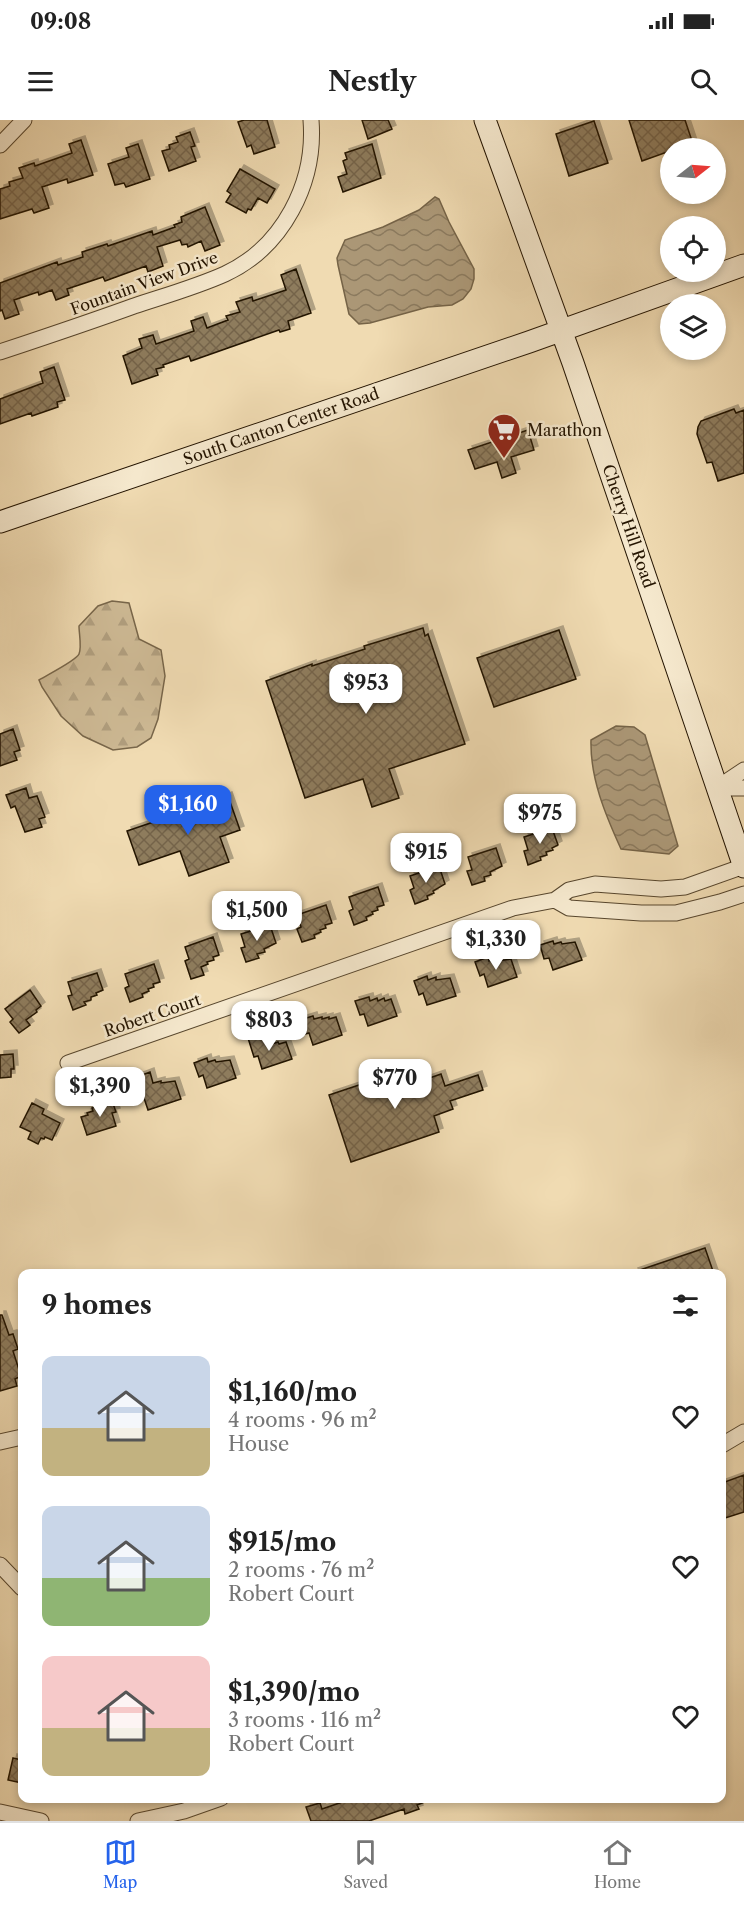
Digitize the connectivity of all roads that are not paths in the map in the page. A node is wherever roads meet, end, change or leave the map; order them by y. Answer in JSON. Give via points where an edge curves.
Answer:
{"nodes":[{"id":1,"x":24,"y":120,"type":"edge"},
{"id":2,"x":311,"y":120,"type":"edge"},
{"id":3,"x":485,"y":120,"type":"edge"},
{"id":4,"x":0,"y":145,"type":"edge"},
{"id":5,"x":744,"y":265,"type":"edge"},
{"id":6,"x":561,"y":331,"type":"junction"},
{"id":7,"x":0,"y":352,"type":"edge"},
{"id":8,"x":0,"y":522,"type":"edge"},
{"id":9,"x":744,"y":770,"type":"edge"},
{"id":10,"x":717,"y":788,"type":"junction"},
{"id":11,"x":744,"y":788,"type":"edge"},
{"id":12,"x":744,"y":866,"type":"edge"},
{"id":13,"x":744,"y":894,"type":"edge"},
{"id":14,"x":555,"y":900,"type":"junction"},
{"id":15,"x":68,"y":1063,"type":"dead end"},
{"id":16,"x":744,"y":1432,"type":"edge"},
{"id":17,"x":18,"y":1438,"type":"edge"},
{"id":18,"x":0,"y":1442,"type":"edge"},
{"id":19,"x":726,"y":1443,"type":"edge"},
{"id":20,"x":0,"y":1565,"type":"edge"},
{"id":21,"x":18,"y":1584,"type":"edge"},
{"id":22,"x":206,"y":1803,"type":"edge"},
{"id":23,"x":0,"y":1812,"type":"edge"},
{"id":24,"x":41,"y":1821,"type":"edge"},
{"id":25,"x":138,"y":1821,"type":"edge"}],
"edges":[{"from":1,"to":4,"type":"street"},
{"from":2,"to":7,"type":"street","name":"Fountain View Drive","via":[[307,176],[298,199],[267,244],[244,263],[208,281]]},
{"from":3,"to":6,"type":"main road","name":"Cherry Hill Road"},
{"from":5,"to":6,"type":"main road","name":"South Canton Center Road"},
{"from":6,"to":8,"type":"main road","name":"South Canton Center Road"},
{"from":6,"to":10,"type":"main road","name":"Cherry Hill Road"},
{"from":9,"to":10,"type":"street"},
{"from":10,"to":11,"type":"street"},
{"from":10,"to":12,"type":"main road","name":"Cherry Hill Road"},
{"from":12,"to":14,"type":"street","name":"Robert Court","via":[[685,887],[595,884],[569,890]]},
{"from":13,"to":14,"type":"street","name":"Robert Court","via":[[676,913],[569,908]]},
{"from":14,"to":15,"type":"street","name":"Robert Court","via":[[513,908]]},
{"from":16,"to":19,"type":"street"},
{"from":17,"to":18,"type":"street"},
{"from":20,"to":21,"type":"street"},
{"from":22,"to":25,"type":"street"},
{"from":23,"to":24,"type":"street"}]}
